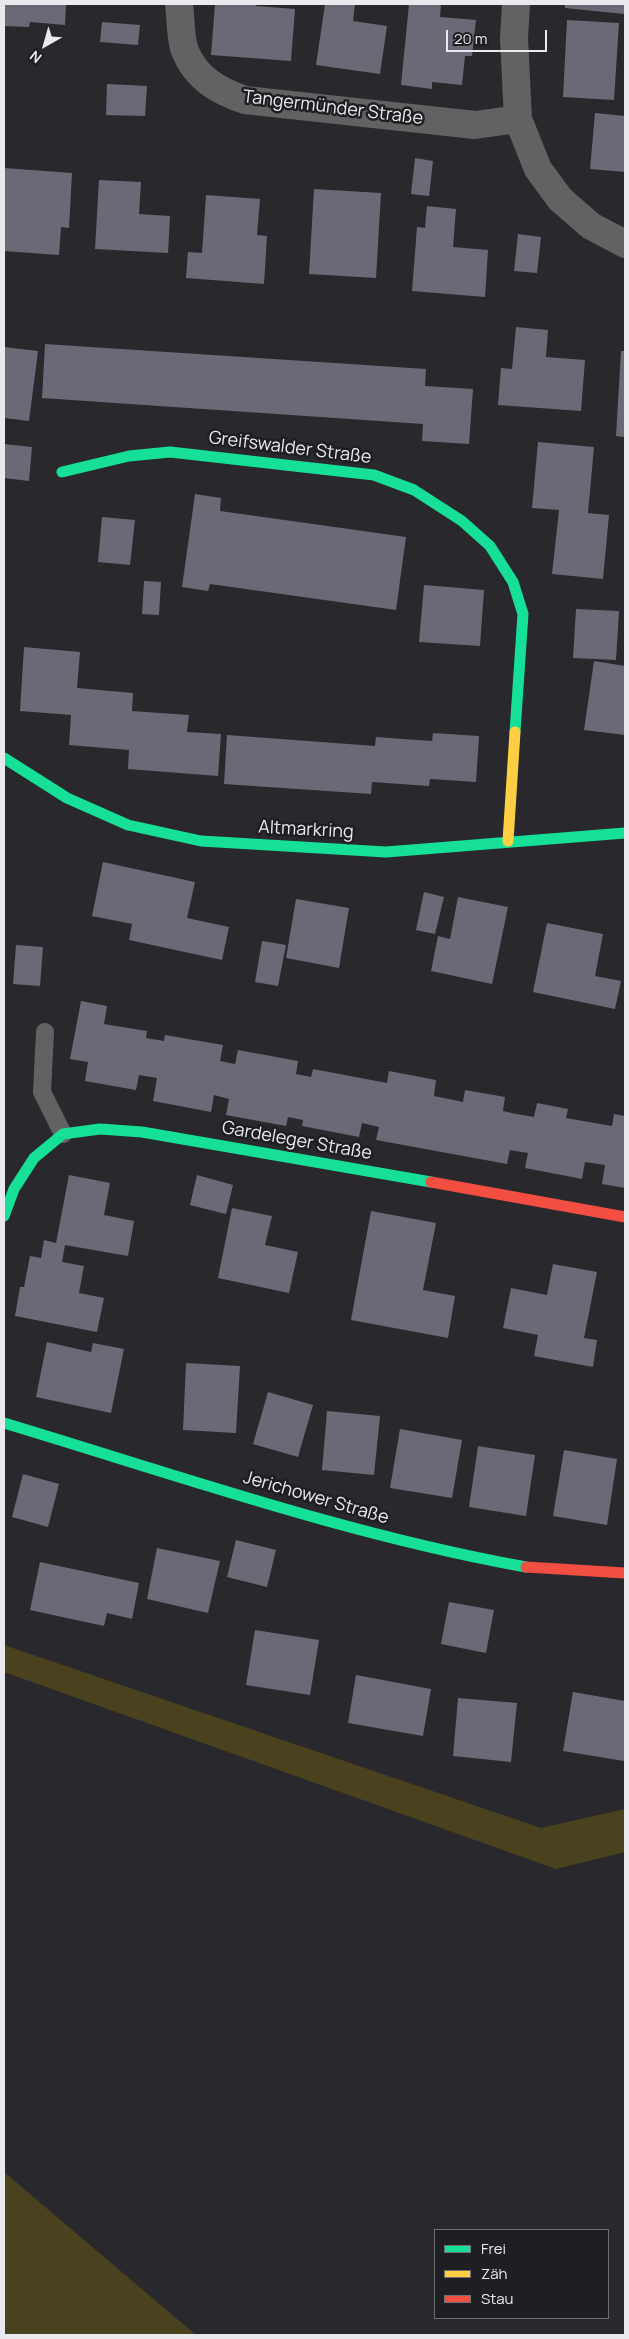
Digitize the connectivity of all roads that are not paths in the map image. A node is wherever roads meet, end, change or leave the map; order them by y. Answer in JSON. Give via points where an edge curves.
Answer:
{"nodes":[{"id":1,"x":179,"y":4,"type":"edge"},
{"id":2,"x":516,"y":4,"type":"edge"},
{"id":3,"x":518,"y":119,"type":"junction"},
{"id":4,"x":625,"y":244,"type":"edge"},
{"id":5,"x":62,"y":472,"type":"dead end"},
{"id":6,"x":4,"y":758,"type":"edge"},
{"id":7,"x":625,"y":833,"type":"edge"},
{"id":8,"x":508,"y":841,"type":"junction"},
{"id":9,"x":45,"y":1032,"type":"dead end"},
{"id":10,"x":63,"y":1134,"type":"junction"},
{"id":11,"x":4,"y":1216,"type":"edge"},
{"id":12,"x":625,"y":1217,"type":"edge"},
{"id":13,"x":4,"y":1424,"type":"edge"},
{"id":14,"x":625,"y":1573,"type":"edge"}],
"edges":[{"from":1,"to":3,"type":"street","name":"Tangermünder Straße","via":[[185,50],[198,73],[222,92],[244,100],[475,125]]},
{"from":2,"to":3,"type":"street","via":[[514,38]]},
{"from":3,"to":4,"type":"street","via":[[538,169],[560,199],[591,226]]},
{"from":5,"to":8,"type":"street","name":"Greifswalder Straße","via":[[119,457],[170,452],[374,475],[414,490],[462,520],[490,546],[513,582],[523,614]]},
{"from":6,"to":8,"type":"street","name":"Altmarkring","via":[[67,798],[128,825],[201,840],[386,852]]},
{"from":7,"to":8,"type":"street","name":"Altmarkring"},
{"from":9,"to":10,"type":"lane","via":[[42,1092]]},
{"from":10,"to":11,"type":"street","via":[[34,1158],[14,1189]]},
{"from":10,"to":12,"type":"street","name":"Gardeleger Straße","via":[[100,1129],[142,1132]]},
{"from":13,"to":14,"type":"street","name":"Jerichower Straße","via":[[355,1529],[450,1553],[534,1568]]}]}
